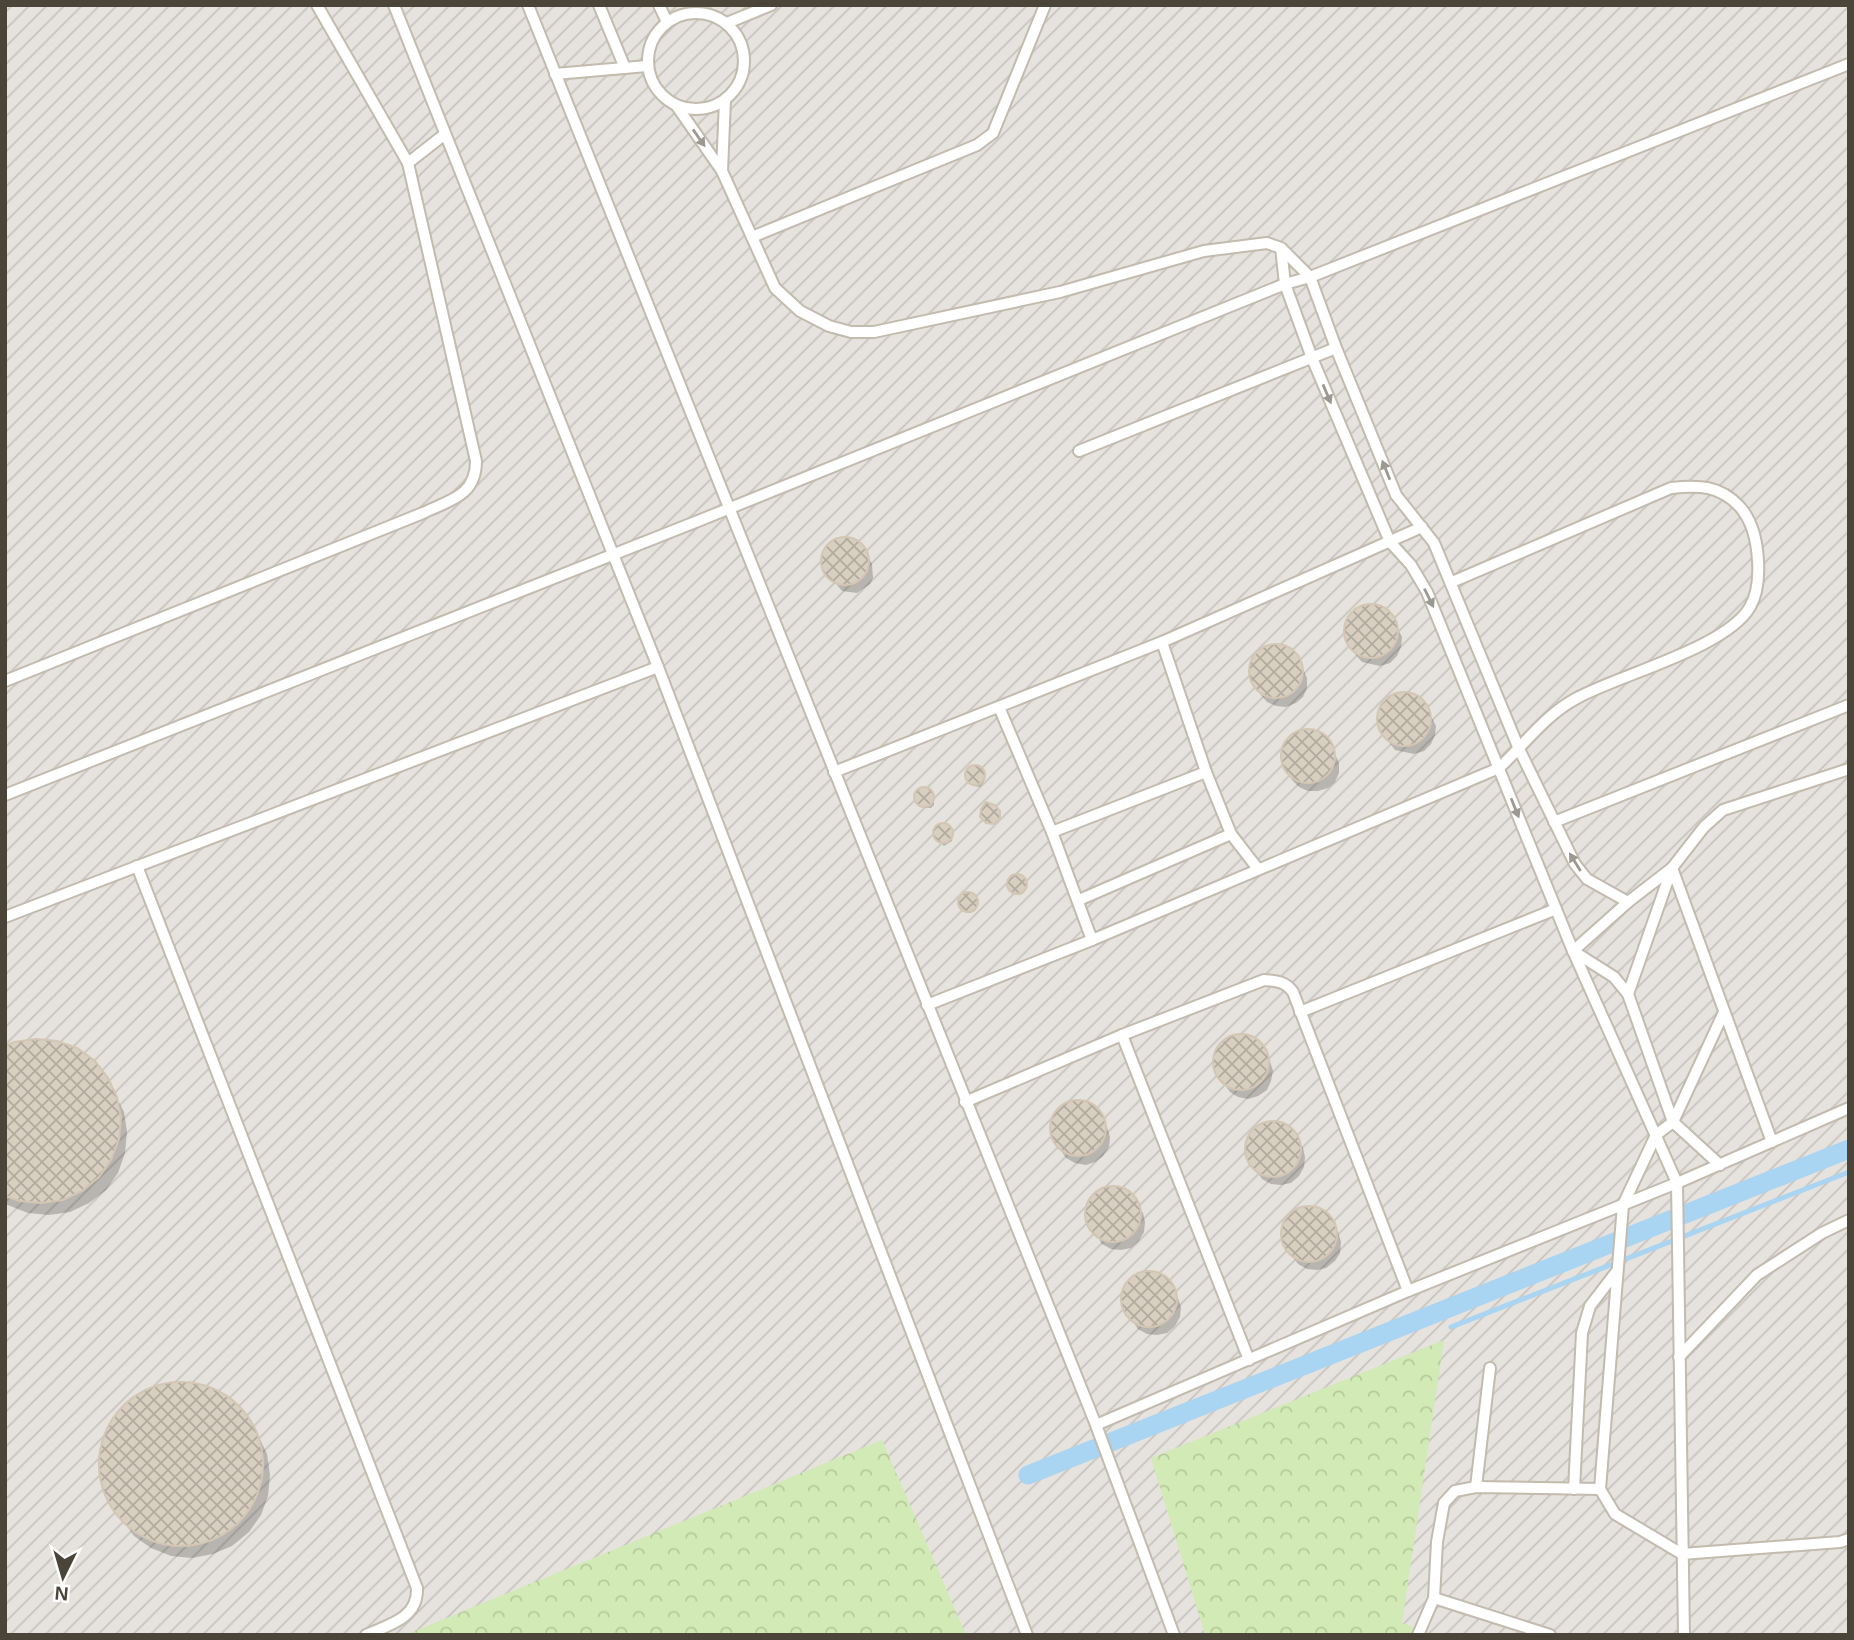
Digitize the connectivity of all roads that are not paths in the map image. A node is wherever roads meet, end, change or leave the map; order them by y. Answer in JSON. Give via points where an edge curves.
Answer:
{"nodes":[{"id":1,"x":317,"y":5,"type":"edge"},
{"id":2,"x":394,"y":5,"type":"edge"},
{"id":3,"x":528,"y":5,"type":"edge"},
{"id":4,"x":599,"y":5,"type":"edge"},
{"id":5,"x":659,"y":5,"type":"edge"},
{"id":6,"x":771,"y":5,"type":"edge"},
{"id":7,"x":1045,"y":5,"type":"edge"},
{"id":8,"x":667,"y":22,"type":"junction"},
{"id":9,"x":727,"y":23,"type":"junction"},
{"id":10,"x":1849,"y":64,"type":"edge"},
{"id":11,"x":648,"y":66,"type":"junction"},
{"id":12,"x":625,"y":68,"type":"junction"},
{"id":13,"x":555,"y":74,"type":"junction"},
{"id":14,"x":725,"y":100,"type":"junction"},
{"id":15,"x":676,"y":106,"type":"junction"},
{"id":16,"x":445,"y":134,"type":"junction"},
{"id":17,"x":408,"y":163,"type":"junction"},
{"id":18,"x":722,"y":171,"type":"junction"},
{"id":19,"x":752,"y":237,"type":"junction"},
{"id":20,"x":1281,"y":248,"type":"junction"},
{"id":21,"x":1310,"y":277,"type":"junction"},
{"id":22,"x":1285,"y":284,"type":"junction"},
{"id":23,"x":1336,"y":348,"type":"junction"},
{"id":24,"x":1312,"y":358,"type":"junction"},
{"id":25,"x":1079,"y":451,"type":"dead end"},
{"id":26,"x":730,"y":507,"type":"junction"},
{"id":27,"x":1422,"y":527,"type":"junction"},
{"id":28,"x":1390,"y":542,"type":"junction"},
{"id":29,"x":612,"y":554,"type":"junction"},
{"id":30,"x":1452,"y":582,"type":"junction"},
{"id":31,"x":1162,"y":642,"type":"junction"},
{"id":32,"x":658,"y":667,"type":"junction"},
{"id":33,"x":5,"y":681,"type":"edge"},
{"id":34,"x":1849,"y":705,"type":"edge"},
{"id":35,"x":999,"y":707,"type":"junction"},
{"id":36,"x":1519,"y":749,"type":"junction"},
{"id":37,"x":1499,"y":768,"type":"junction"},
{"id":38,"x":1849,"y":769,"type":"edge"},
{"id":39,"x":834,"y":772,"type":"junction"},
{"id":40,"x":1206,"y":772,"type":"junction"},
{"id":41,"x":5,"y":795,"type":"edge"},
{"id":42,"x":1554,"y":822,"type":"junction"},
{"id":43,"x":1052,"y":832,"type":"junction"},
{"id":44,"x":1231,"y":834,"type":"junction"},
{"id":45,"x":136,"y":866,"type":"junction"},
{"id":46,"x":1672,"y":868,"type":"junction"},
{"id":47,"x":1258,"y":870,"type":"junction"},
{"id":48,"x":1079,"y":900,"type":"junction"},
{"id":49,"x":1628,"y":902,"type":"junction"},
{"id":50,"x":1556,"y":909,"type":"junction"},
{"id":51,"x":5,"y":917,"type":"edge"},
{"id":52,"x":1092,"y":940,"type":"junction"},
{"id":53,"x":1573,"y":950,"type":"junction"},
{"id":54,"x":1628,"y":993,"type":"junction"},
{"id":55,"x":927,"y":1005,"type":"junction"},
{"id":56,"x":1300,"y":1012,"type":"junction"},
{"id":57,"x":1724,"y":1012,"type":"junction"},
{"id":58,"x":1122,"y":1035,"type":"junction"},
{"id":59,"x":965,"y":1101,"type":"junction"},
{"id":60,"x":1849,"y":1108,"type":"edge"},
{"id":61,"x":1673,"y":1122,"type":"junction"},
{"id":62,"x":1656,"y":1135,"type":"junction"},
{"id":63,"x":1772,"y":1142,"type":"junction"},
{"id":64,"x":1720,"y":1165,"type":"junction"},
{"id":65,"x":1677,"y":1183,"type":"junction"},
{"id":66,"x":1623,"y":1205,"type":"junction"},
{"id":67,"x":1849,"y":1220,"type":"edge"},
{"id":68,"x":1618,"y":1270,"type":"junction"},
{"id":69,"x":1408,"y":1292,"type":"junction"},
{"id":70,"x":1679,"y":1357,"type":"junction"},
{"id":71,"x":1250,"y":1360,"type":"junction"},
{"id":72,"x":1490,"y":1368,"type":"dead end"},
{"id":73,"x":1096,"y":1425,"type":"junction"},
{"id":74,"x":1476,"y":1487,"type":"junction"},
{"id":75,"x":1574,"y":1489,"type":"junction"},
{"id":76,"x":1600,"y":1489,"type":"junction"},
{"id":77,"x":1849,"y":1539,"type":"edge"},
{"id":78,"x":1682,"y":1554,"type":"junction"},
{"id":79,"x":1434,"y":1598,"type":"junction"},
{"id":80,"x":366,"y":1635,"type":"edge"},
{"id":81,"x":1027,"y":1635,"type":"edge"},
{"id":82,"x":1174,"y":1635,"type":"edge"},
{"id":83,"x":1418,"y":1635,"type":"edge"},
{"id":84,"x":1550,"y":1635,"type":"edge"},
{"id":85,"x":1684,"y":1635,"type":"edge"}],
"edges":[{"from":1,"to":17,"type":"lane"},
{"from":2,"to":16,"type":"lane"},
{"from":3,"to":13,"type":"lane"},
{"from":4,"to":12,"type":"lane"},
{"from":5,"to":8,"type":"lane"},
{"from":6,"to":9,"type":"lane"},
{"from":7,"to":19,"type":"lane","via":[[993,132],[985,140]]},
{"from":8,"to":9,"type":"lane","via":[[691,13]]},
{"from":8,"to":11,"type":"lane","via":[[651,41]]},
{"from":9,"to":14,"type":"lane","via":[[745,56],[741,81]]},
{"from":10,"to":21,"type":"lane"},
{"from":11,"to":12,"type":"lane"},
{"from":11,"to":15,"type":"lane","via":[[657,89]]},
{"from":12,"to":13,"type":"lane"},
{"from":13,"to":26,"type":"lane"},
{"from":14,"to":15,"type":"lane","via":[[701,110]]},
{"from":14,"to":18,"type":"lane"},
{"from":15,"to":18,"type":"lane","one_way":true},
{"from":16,"to":17,"type":"lane"},
{"from":16,"to":29,"type":"lane"},
{"from":17,"to":33,"type":"lane","via":[[475,461],[476,476],[469,488],[410,518]]},
{"from":18,"to":19,"type":"lane"},
{"from":19,"to":20,"type":"lane","via":[[775,288],[800,311],[852,332],[885,330],[1060,292],[1204,251],[1267,243]]},
{"from":20,"to":21,"type":"lane"},
{"from":20,"to":22,"type":"lane"},
{"from":21,"to":22,"type":"lane"},
{"from":21,"to":23,"type":"lane"},
{"from":22,"to":24,"type":"lane"},
{"from":22,"to":26,"type":"lane"},
{"from":23,"to":24,"type":"lane"},
{"from":27,"to":23,"type":"lane","one_way":true,"via":[[1396,495]]},
{"from":24,"to":25,"type":"lane"},
{"from":24,"to":28,"type":"lane","one_way":true},
{"from":26,"to":29,"type":"lane"},
{"from":26,"to":39,"type":"lane"},
{"from":27,"to":28,"type":"lane"},
{"from":27,"to":30,"type":"lane"},
{"from":28,"to":31,"type":"lane"},
{"from":28,"to":37,"type":"lane","one_way":true,"via":[[1427,592]]},
{"from":29,"to":32,"type":"lane"},
{"from":29,"to":41,"type":"lane"},
{"from":30,"to":36,"type":"lane"},
{"from":30,"to":36,"type":"lane","via":[[1671,488],[1699,485],[1721,493],[1739,506],[1750,523],[1756,540],[1758,585],[1750,607],[1733,627],[1578,697],[1548,716]]},
{"from":31,"to":35,"type":"lane"},
{"from":31,"to":40,"type":"lane"},
{"from":32,"to":45,"type":"lane"},
{"from":32,"to":81,"type":"lane"},
{"from":34,"to":42,"type":"lane"},
{"from":35,"to":39,"type":"lane"},
{"from":35,"to":43,"type":"lane"},
{"from":36,"to":37,"type":"lane"},
{"from":36,"to":42,"type":"lane"},
{"from":37,"to":47,"type":"lane"},
{"from":37,"to":50,"type":"lane","one_way":true},
{"from":38,"to":46,"type":"lane","via":[[1723,810]]},
{"from":39,"to":55,"type":"lane"},
{"from":40,"to":43,"type":"lane"},
{"from":40,"to":44,"type":"lane"},
{"from":49,"to":42,"type":"lane","one_way":true,"via":[[1587,879]]},
{"from":43,"to":48,"type":"lane"},
{"from":44,"to":47,"type":"lane"},
{"from":44,"to":48,"type":"lane"},
{"from":45,"to":51,"type":"lane"},
{"from":45,"to":80,"type":"lane","via":[[417,1588],[417,1601],[410,1613]]},
{"from":46,"to":49,"type":"lane"},
{"from":46,"to":54,"type":"lane"},
{"from":46,"to":57,"type":"lane"},
{"from":47,"to":52,"type":"lane"},
{"from":48,"to":52,"type":"lane"},
{"from":49,"to":53,"type":"lane"},
{"from":50,"to":53,"type":"lane"},
{"from":50,"to":56,"type":"lane"},
{"from":52,"to":55,"type":"lane"},
{"from":53,"to":54,"type":"lane","via":[[1614,976]]},
{"from":53,"to":62,"type":"lane"},
{"from":54,"to":61,"type":"lane"},
{"from":55,"to":59,"type":"lane"},
{"from":56,"to":58,"type":"lane","via":[[1288,985],[1264,980]]},
{"from":56,"to":69,"type":"lane"},
{"from":57,"to":61,"type":"lane"},
{"from":57,"to":63,"type":"lane"},
{"from":58,"to":59,"type":"lane"},
{"from":58,"to":71,"type":"lane"},
{"from":59,"to":73,"type":"lane"},
{"from":60,"to":63,"type":"lane"},
{"from":61,"to":62,"type":"lane"},
{"from":61,"to":64,"type":"lane"},
{"from":62,"to":65,"type":"lane"},
{"from":62,"to":66,"type":"lane"},
{"from":63,"to":64,"type":"lane"},
{"from":64,"to":65,"type":"lane"},
{"from":65,"to":66,"type":"lane"},
{"from":65,"to":70,"type":"lane"},
{"from":66,"to":68,"type":"lane"},
{"from":66,"to":69,"type":"lane"},
{"from":67,"to":70,"type":"lane","via":[[1757,1275]]},
{"from":68,"to":75,"type":"lane","via":[[1590,1306],[1583,1333]]},
{"from":68,"to":76,"type":"lane"},
{"from":69,"to":71,"type":"lane"},
{"from":70,"to":78,"type":"lane"},
{"from":71,"to":73,"type":"lane"},
{"from":72,"to":74,"type":"lane"},
{"from":73,"to":82,"type":"lane"},
{"from":74,"to":75,"type":"lane"},
{"from":74,"to":79,"type":"lane","via":[[1455,1491],[1444,1503]]},
{"from":75,"to":76,"type":"lane"},
{"from":76,"to":78,"type":"lane","via":[[1615,1514]]},
{"from":77,"to":78,"type":"lane"},
{"from":78,"to":85,"type":"lane"},
{"from":79,"to":83,"type":"lane"},
{"from":79,"to":84,"type":"lane"}]}
